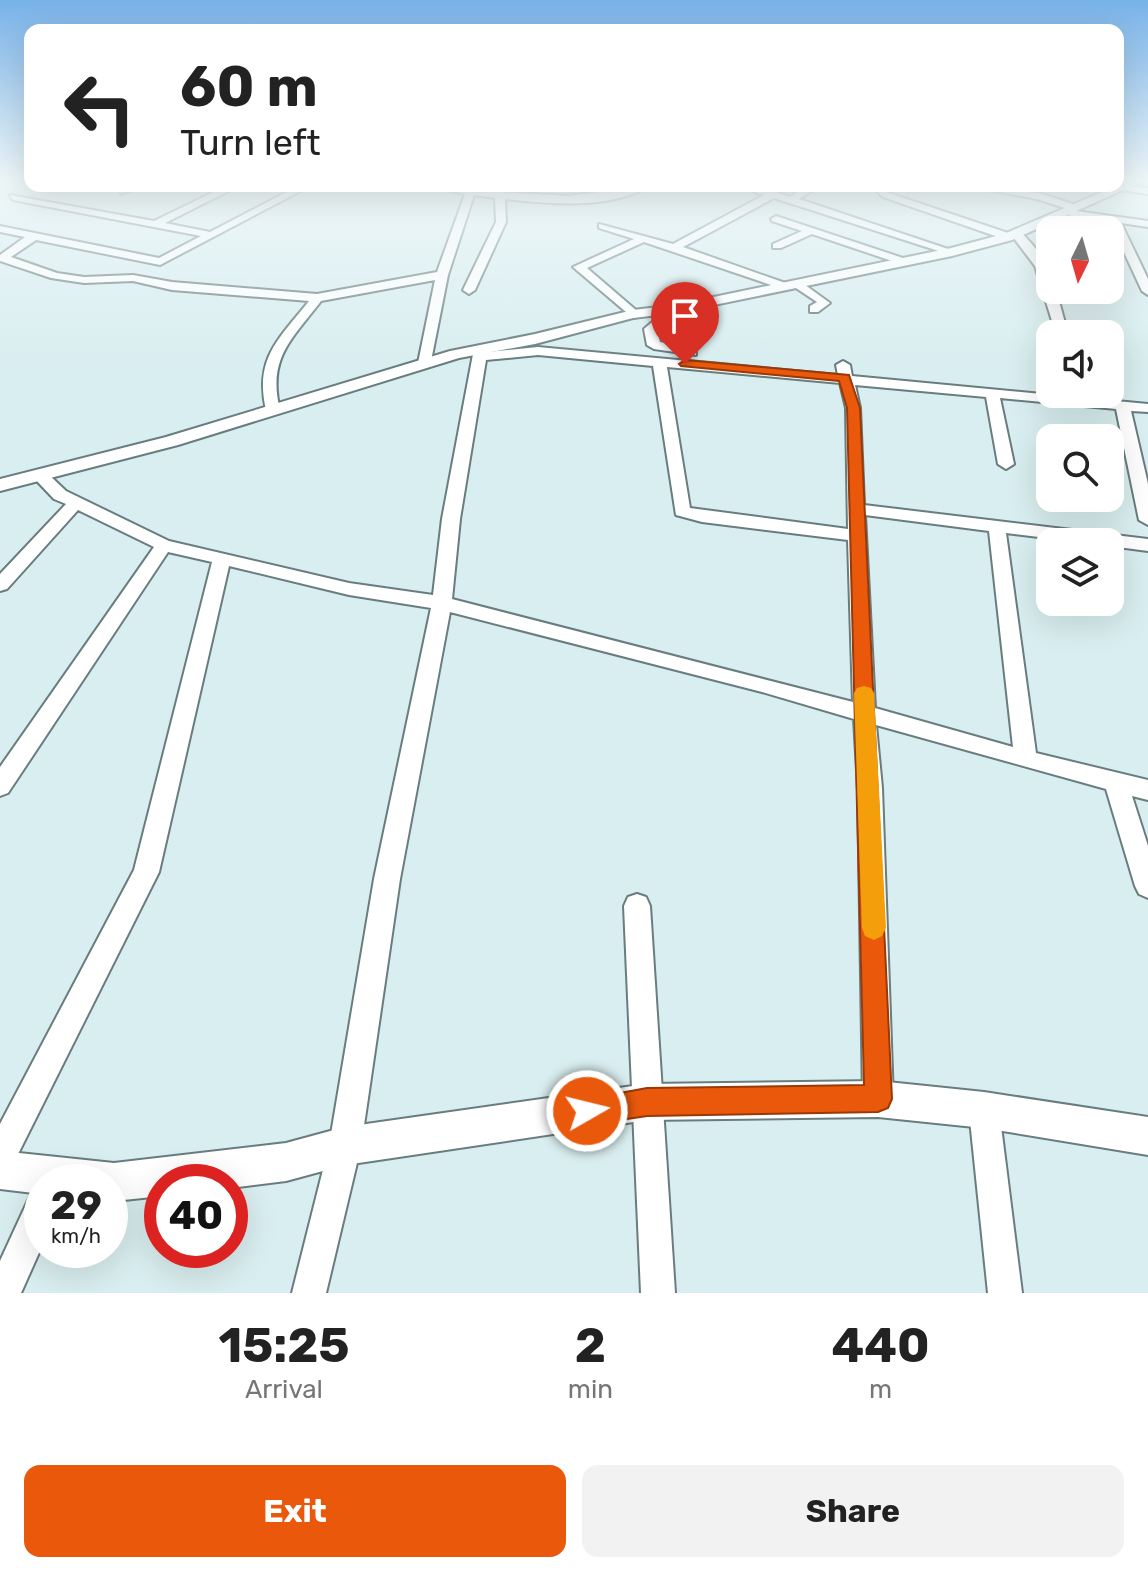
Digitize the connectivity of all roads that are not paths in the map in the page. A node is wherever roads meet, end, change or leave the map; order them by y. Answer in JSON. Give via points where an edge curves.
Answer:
{"nodes":[{"id":1,"x":30,"y":240,"type":"edge"},
{"id":2,"x":52,"y":240,"type":"edge"},
{"id":3,"x":202,"y":240,"type":"edge"},
{"id":4,"x":455,"y":240,"type":"edge"},
{"id":5,"x":492,"y":240,"type":"edge"},
{"id":6,"x":640,"y":240,"type":"edge"},
{"id":7,"x":642,"y":240,"type":"edge"},
{"id":8,"x":686,"y":240,"type":"edge"},
{"id":9,"x":790,"y":240,"type":"edge"},
{"id":10,"x":839,"y":240,"type":"edge"},
{"id":11,"x":916,"y":240,"type":"edge"},
{"id":12,"x":992,"y":240,"type":"edge"},
{"id":13,"x":1023,"y":240,"type":"edge"},
{"id":14,"x":1124,"y":240,"type":"edge"},
{"id":15,"x":677,"y":246,"type":"junction"},
{"id":16,"x":777,"y":246,"type":"dead end"},
{"id":17,"x":952,"y":252,"type":"junction"},
{"id":18,"x":902,"y":261,"type":"junction"},
{"id":19,"x":442,"y":275,"type":"junction"},
{"id":20,"x":792,"y":286,"type":"junction"},
{"id":21,"x":469,"y":290,"type":"dead end"},
{"id":22,"x":1148,"y":291,"type":"edge"},
{"id":23,"x":317,"y":298,"type":"junction"},
{"id":24,"x":675,"y":309,"type":"junction"},
{"id":25,"x":814,"y":309,"type":"dead end"},
{"id":26,"x":633,"y":314,"type":"junction"},
{"id":27,"x":1058,"y":320,"type":"edge"},
{"id":28,"x":515,"y":343,"type":"junction"},
{"id":29,"x":680,"y":351,"type":"junction"},
{"id":30,"x":481,"y":353,"type":"junction"},
{"id":31,"x":659,"y":361,"type":"junction"},
{"id":32,"x":425,"y":363,"type":"junction"},
{"id":33,"x":844,"y":371,"type":"junction"},
{"id":34,"x":1036,"y":387,"type":"edge"},
{"id":35,"x":992,"y":392,"type":"junction"},
{"id":36,"x":1036,"y":396,"type":"edge"},
{"id":37,"x":1124,"y":396,"type":"edge"},
{"id":38,"x":1148,"y":399,"type":"edge"},
{"id":39,"x":1124,"y":405,"type":"edge"},
{"id":40,"x":1123,"y":408,"type":"edge"},
{"id":41,"x":1148,"y":408,"type":"edge"},
{"id":42,"x":273,"y":410,"type":"junction"},
{"id":43,"x":1006,"y":464,"type":"dead end"},
{"id":44,"x":41,"y":476,"type":"junction"},
{"id":45,"x":0,"y":485,"type":"edge"},
{"id":46,"x":76,"y":503,"type":"junction"},
{"id":47,"x":858,"y":509,"type":"junction"},
{"id":48,"x":1148,"y":520,"type":"edge"},
{"id":49,"x":997,"y":527,"type":"junction"},
{"id":50,"x":857,"y":536,"type":"junction"},
{"id":51,"x":164,"y":545,"type":"junction"},
{"id":52,"x":1148,"y":545,"type":"edge"},
{"id":53,"x":221,"y":561,"type":"junction"},
{"id":54,"x":0,"y":585,"type":"edge"},
{"id":55,"x":442,"y":603,"type":"junction"},
{"id":56,"x":866,"y":713,"type":"junction"},
{"id":57,"x":1026,"y":760,"type":"junction"},
{"id":58,"x":1116,"y":783,"type":"junction"},
{"id":59,"x":0,"y":786,"type":"edge"},
{"id":60,"x":1148,"y":790,"type":"edge"},
{"id":61,"x":1148,"y":886,"type":"edge"},
{"id":62,"x":637,"y":906,"type":"dead end"},
{"id":63,"x":878,"y":1099,"type":"junction"},
{"id":64,"x":647,"y":1102,"type":"junction"},
{"id":65,"x":984,"y":1110,"type":"junction"},
{"id":66,"x":1148,"y":1136,"type":"edge"},
{"id":67,"x":345,"y":1146,"type":"junction"},
{"id":68,"x":0,"y":1157,"type":"edge"},
{"id":69,"x":0,"y":1170,"type":"edge"},
{"id":70,"x":24,"y":1179,"type":"edge"},
{"id":71,"x":128,"y":1180,"type":"edge"},
{"id":72,"x":24,"y":1248,"type":"edge"},
{"id":73,"x":3,"y":1293,"type":"edge"},
{"id":74,"x":309,"y":1293,"type":"edge"},
{"id":75,"x":658,"y":1293,"type":"edge"},
{"id":76,"x":1005,"y":1293,"type":"edge"}],
"edges":[{"from":1,"to":23,"type":"street","via":[[3,258],[84,280],[133,278]]},
{"from":2,"to":3,"type":"street","via":[[160,262]]},
{"from":4,"to":19,"type":"street"},
{"from":5,"to":21,"type":"street"},
{"from":6,"to":26,"type":"street","via":[[579,267]]},
{"from":7,"to":15,"type":"street"},
{"from":8,"to":15,"type":"street"},
{"from":9,"to":16,"type":"street"},
{"from":10,"to":18,"type":"street"},
{"from":11,"to":17,"type":"street"},
{"from":12,"to":17,"type":"street"},
{"from":13,"to":27,"type":"street","via":[[1042,268]]},
{"from":14,"to":22,"type":"street"},
{"from":15,"to":20,"type":"street"},
{"from":17,"to":18,"type":"street"},
{"from":18,"to":20,"type":"street"},
{"from":19,"to":23,"type":"street"},
{"from":19,"to":32,"type":"street"},
{"from":20,"to":24,"type":"street"},
{"from":20,"to":25,"type":"street","via":[[822,300]]},
{"from":23,"to":42,"type":"street","via":[[272,355],[266,377]]},
{"from":24,"to":26,"type":"street"},
{"from":24,"to":29,"type":"street","via":[[650,329],[654,345]]},
{"from":26,"to":28,"type":"street"},
{"from":28,"to":29,"type":"street"},
{"from":28,"to":30,"type":"street"},
{"from":29,"to":33,"type":"street"},
{"from":30,"to":31,"type":"street","via":[[538,351]]},
{"from":30,"to":32,"type":"street"},
{"from":30,"to":55,"type":"street","via":[[451,519]]},
{"from":31,"to":33,"type":"street"},
{"from":31,"to":50,"type":"street","via":[[682,511]]},
{"from":32,"to":42,"type":"street"},
{"from":33,"to":34,"type":"street"},
{"from":33,"to":35,"type":"street"},
{"from":33,"to":47,"type":"street","via":[[853,408]]},
{"from":35,"to":36,"type":"street"},
{"from":35,"to":43,"type":"street"},
{"from":37,"to":38,"type":"street"},
{"from":39,"to":41,"type":"street"},
{"from":40,"to":48,"type":"street"},
{"from":42,"to":44,"type":"street"},
{"from":44,"to":45,"type":"street"},
{"from":44,"to":46,"type":"street"},
{"from":46,"to":51,"type":"street"},
{"from":46,"to":54,"type":"street"},
{"from":47,"to":49,"type":"street"},
{"from":47,"to":50,"type":"street"},
{"from":49,"to":52,"type":"street"},
{"from":49,"to":57,"type":"street"},
{"from":50,"to":56,"type":"street"},
{"from":51,"to":53,"type":"street"},
{"from":51,"to":59,"type":"street"},
{"from":53,"to":55,"type":"street"},
{"from":53,"to":68,"type":"street","via":[[146,872]]},
{"from":55,"to":56,"type":"street"},
{"from":55,"to":67,"type":"street","via":[[387,879]]},
{"from":56,"to":57,"type":"street"},
{"from":56,"to":63,"type":"street"},
{"from":57,"to":58,"type":"street"},
{"from":58,"to":60,"type":"street"},
{"from":58,"to":61,"type":"street"},
{"from":62,"to":64,"type":"street"},
{"from":63,"to":64,"type":"street"},
{"from":63,"to":65,"type":"street"},
{"from":64,"to":67,"type":"street"},
{"from":64,"to":75,"type":"street"},
{"from":65,"to":66,"type":"street"},
{"from":65,"to":76,"type":"street"},
{"from":67,"to":71,"type":"street","via":[[286,1162]]},
{"from":67,"to":74,"type":"street"},
{"from":69,"to":70,"type":"street"},
{"from":72,"to":73,"type":"street"}]}
